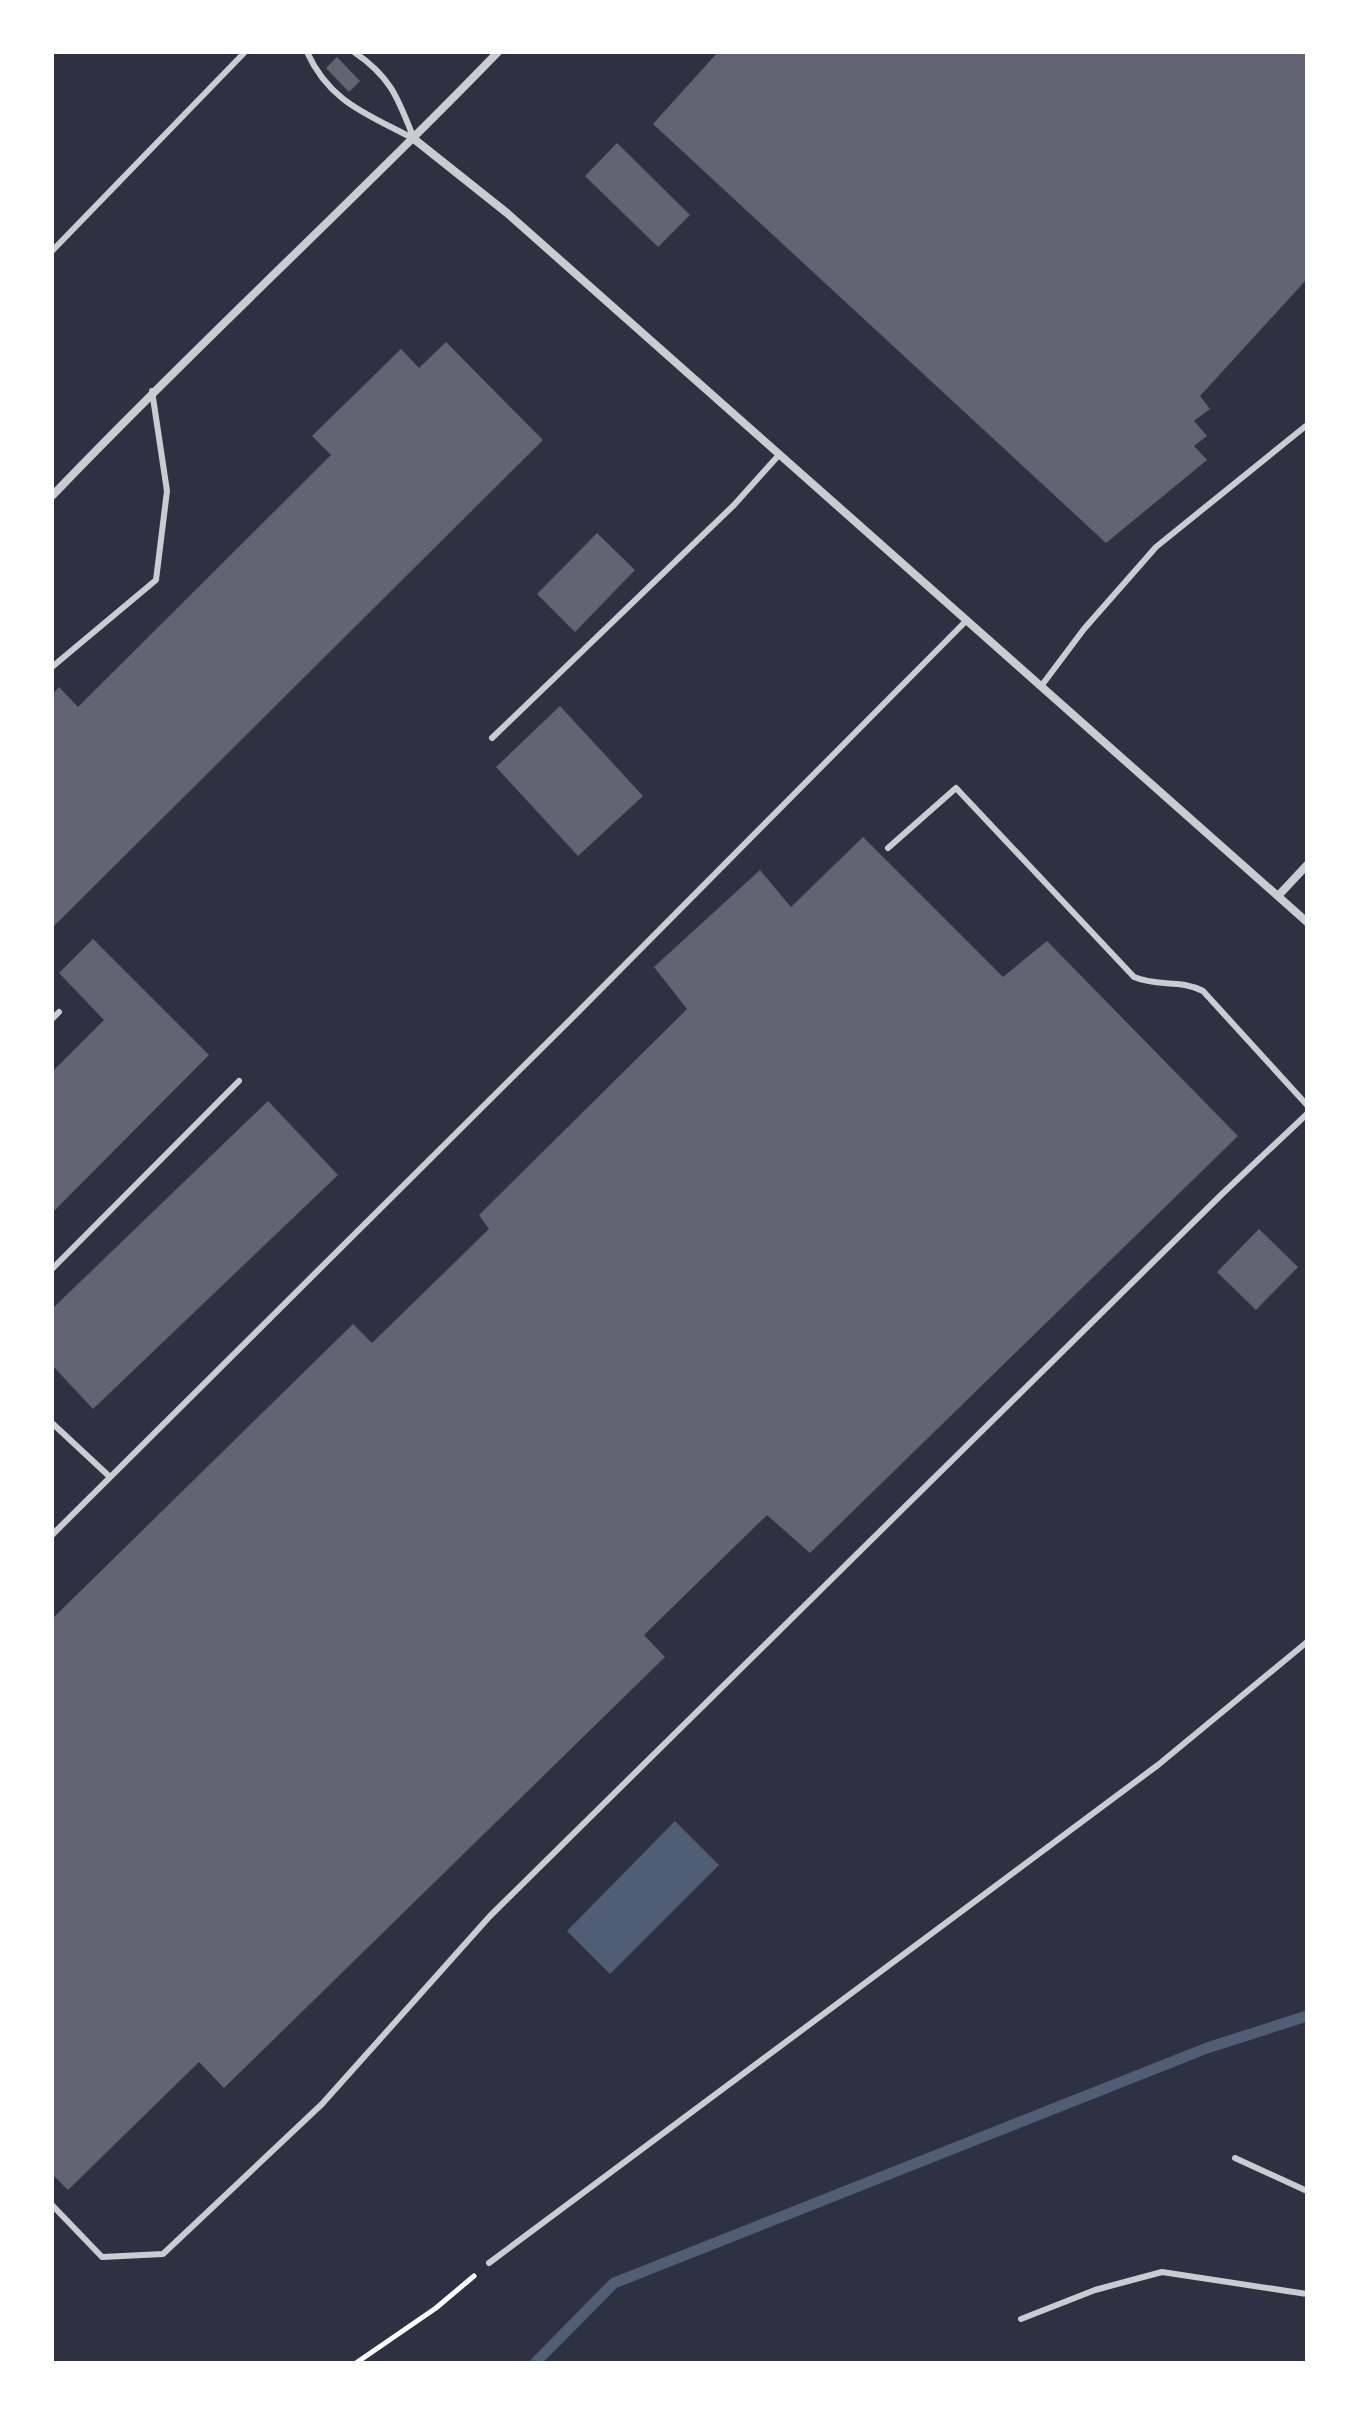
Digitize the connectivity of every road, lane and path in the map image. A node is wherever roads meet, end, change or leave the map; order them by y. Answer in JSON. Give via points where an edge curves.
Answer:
{"nodes":[{"id":1,"x":245,"y":52,"type":"edge"},
{"id":2,"x":307,"y":52,"type":"edge"},
{"id":3,"x":354,"y":52,"type":"edge"},
{"id":4,"x":498,"y":52,"type":"edge"},
{"id":5,"x":414,"y":139,"type":"junction"},
{"id":6,"x":52,"y":251,"type":"edge"},
{"id":7,"x":152,"y":391,"type":"junction"},
{"id":8,"x":1307,"y":425,"type":"edge"},
{"id":9,"x":778,"y":456,"type":"junction"},
{"id":10,"x":52,"y":496,"type":"edge"},
{"id":11,"x":967,"y":620,"type":"junction"},
{"id":12,"x":52,"y":667,"type":"edge"},
{"id":13,"x":1042,"y":685,"type":"junction"},
{"id":14,"x":492,"y":738,"type":"dead end"},
{"id":15,"x":888,"y":848,"type":"dead end"},
{"id":16,"x":1307,"y":865,"type":"edge"},
{"id":17,"x":1278,"y":896,"type":"junction"},
{"id":18,"x":1307,"y":922,"type":"edge"},
{"id":19,"x":59,"y":1012,"type":"dead end"},
{"id":20,"x":52,"y":1019,"type":"edge"},
{"id":21,"x":239,"y":1081,"type":"dead end"},
{"id":22,"x":1307,"y":1105,"type":"edge"},
{"id":23,"x":1307,"y":1114,"type":"edge"},
{"id":24,"x":52,"y":1269,"type":"edge"},
{"id":25,"x":52,"y":1423,"type":"edge"},
{"id":26,"x":110,"y":1477,"type":"junction"},
{"id":27,"x":52,"y":1535,"type":"edge"},
{"id":28,"x":1307,"y":1642,"type":"edge"},
{"id":29,"x":1235,"y":2158,"type":"dead end"},
{"id":30,"x":1307,"y":2191,"type":"edge"},
{"id":31,"x":52,"y":2205,"type":"edge"},
{"id":32,"x":489,"y":2263,"type":"joint"},
{"id":33,"x":1307,"y":2294,"type":"edge"},
{"id":34,"x":1021,"y":2319,"type":"dead end"},
{"id":35,"x":356,"y":2363,"type":"edge"}],
"edges":[{"from":1,"to":6,"type":"lane"},
{"from":2,"to":5,"type":"lane","via":[[317,74],[342,101]]},
{"from":3,"to":5,"type":"lane","via":[[376,67],[397,95]]},
{"from":4,"to":5,"type":"street"},
{"from":5,"to":7,"type":"street"},
{"from":5,"to":9,"type":"street","via":[[507,213]]},
{"from":7,"to":10,"type":"street"},
{"from":7,"to":12,"type":"lane","via":[[167,491],[156,580]]},
{"from":8,"to":13,"type":"lane","via":[[1156,547]]},
{"from":9,"to":11,"type":"street"},
{"from":9,"to":14,"type":"lane"},
{"from":11,"to":13,"type":"street"},
{"from":11,"to":26,"type":"lane"},
{"from":13,"to":17,"type":"street"},
{"from":15,"to":22,"type":"lane","via":[[956,788],[1134,977],[1203,991]]},
{"from":16,"to":17,"type":"street"},
{"from":17,"to":18,"type":"street"},
{"from":19,"to":20,"type":"lane"},
{"from":21,"to":24,"type":"lane"},
{"from":23,"to":31,"type":"lane","via":[[490,1916],[322,2104],[163,2254],[102,2257]]},
{"from":25,"to":26,"type":"lane"},
{"from":26,"to":27,"type":"lane"},
{"from":28,"to":32,"type":"lane","via":[[1158,1765]]},
{"from":29,"to":30,"type":"lane"},
{"from":32,"to":35,"type":"path","via":[[436,2308]]},
{"from":33,"to":34,"type":"lane","via":[[1162,2272],[1095,2290]]}]}
